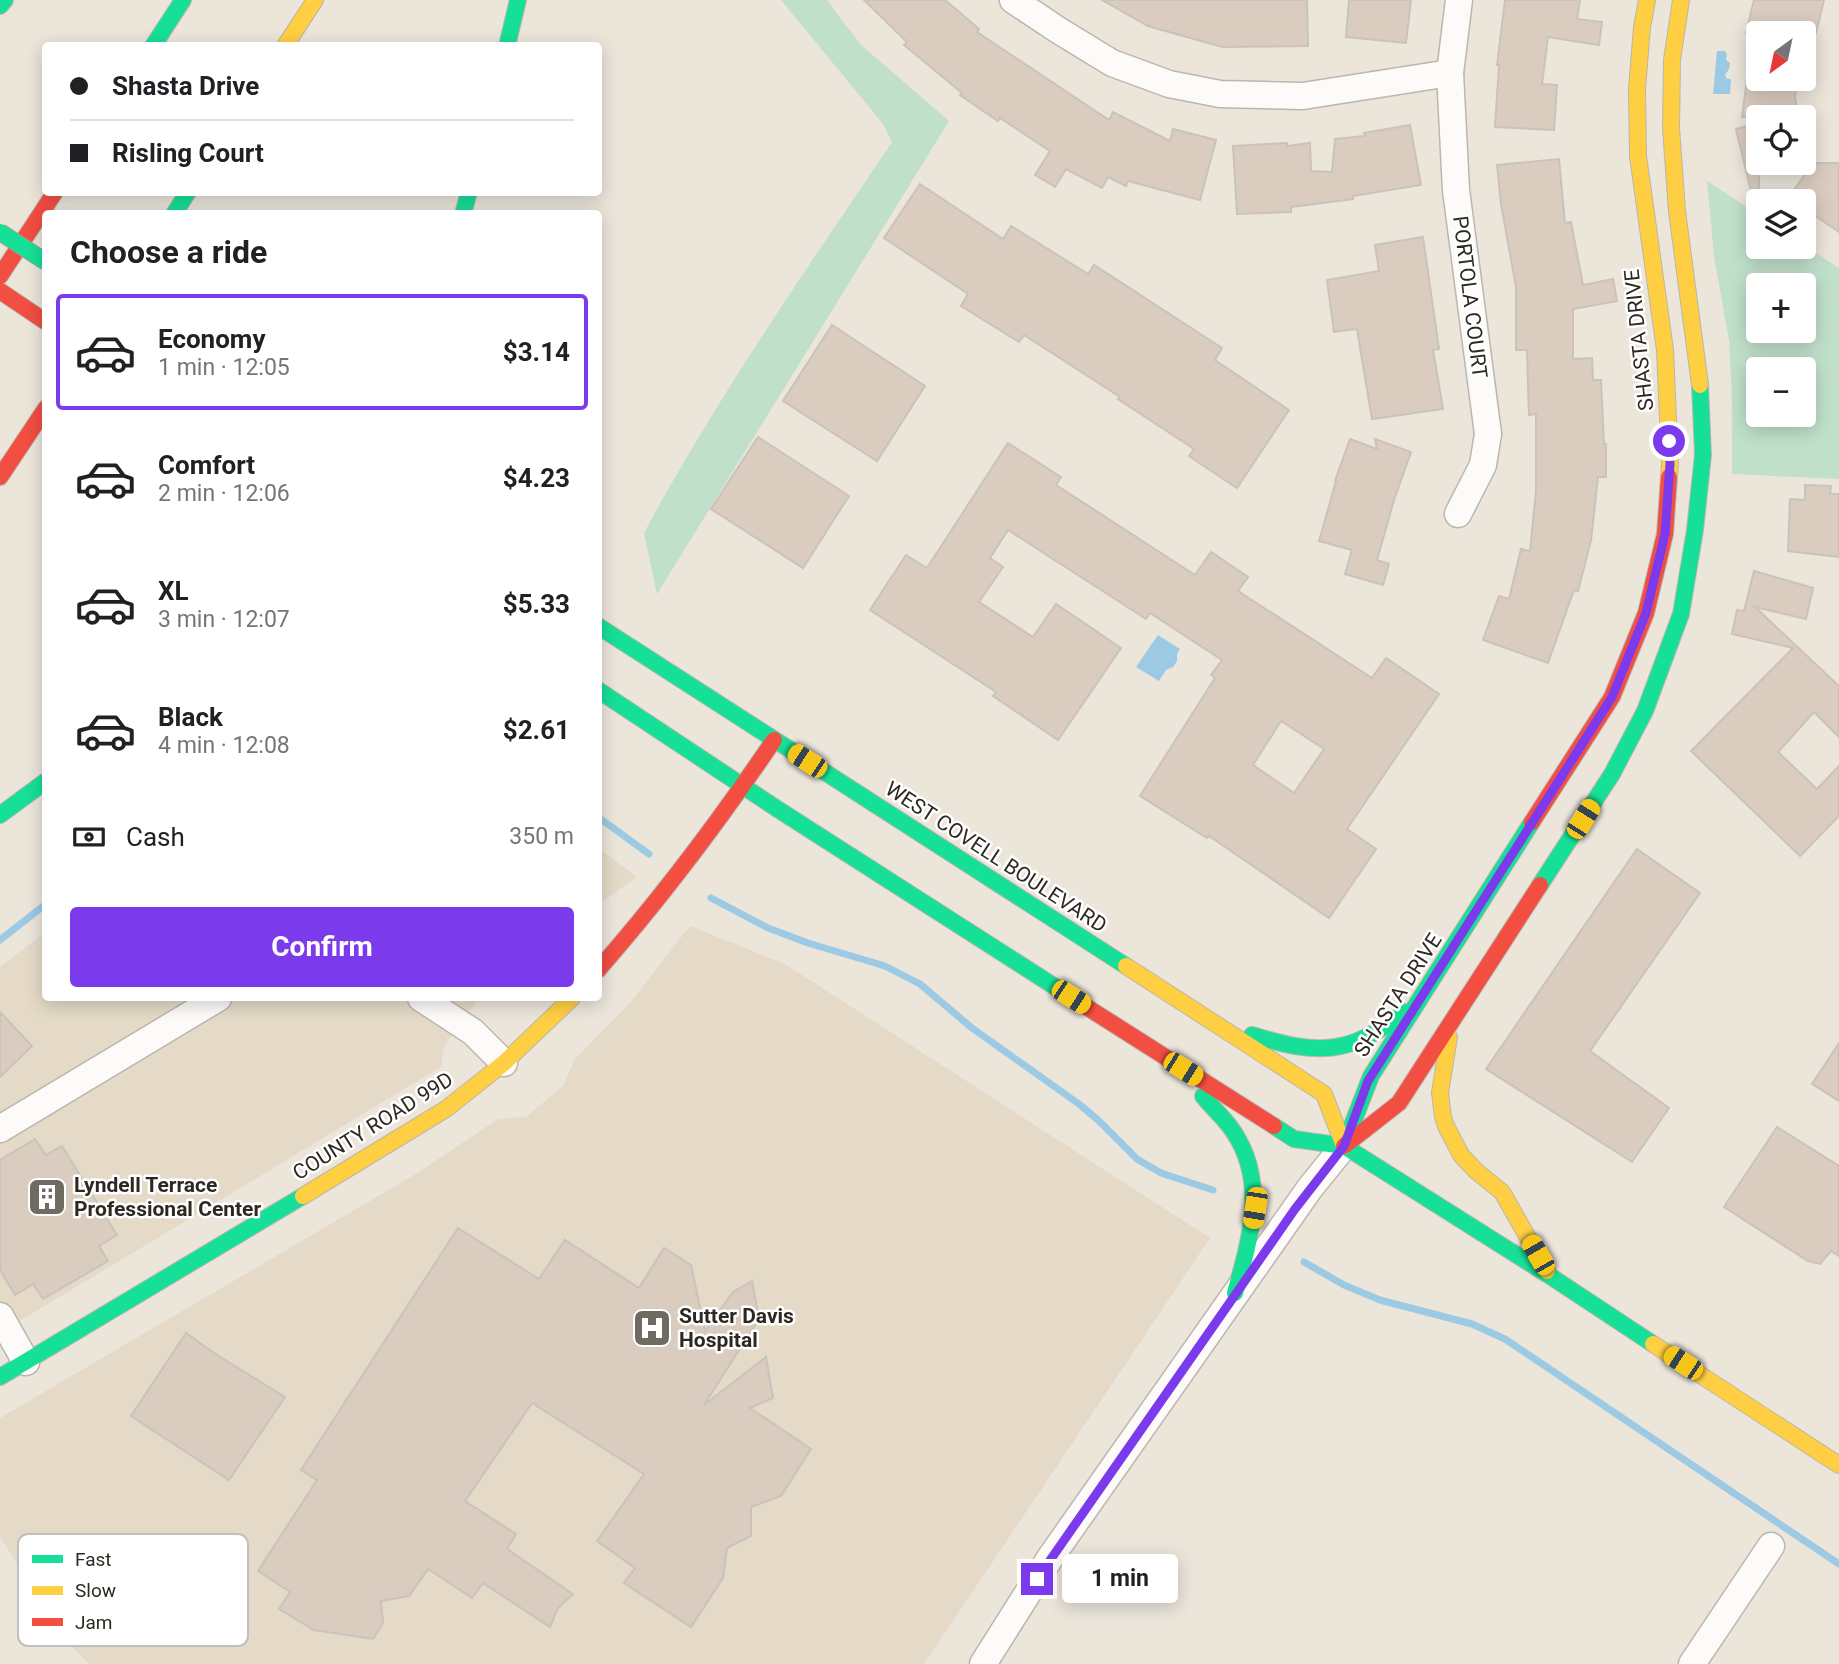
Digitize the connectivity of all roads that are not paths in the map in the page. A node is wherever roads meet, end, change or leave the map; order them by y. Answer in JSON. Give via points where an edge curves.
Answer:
{"nodes":[{"id":1,"x":5,"y":0,"type":"edge"},
{"id":2,"x":183,"y":0,"type":"edge"},
{"id":3,"x":315,"y":0,"type":"edge"},
{"id":4,"x":518,"y":0,"type":"edge"},
{"id":5,"x":1013,"y":0,"type":"edge"},
{"id":6,"x":1459,"y":0,"type":"edge"},
{"id":7,"x":1647,"y":0,"type":"edge"},
{"id":8,"x":1681,"y":0,"type":"edge"},
{"id":9,"x":0,"y":6,"type":"edge"},
{"id":10,"x":156,"y":42,"type":"edge"},
{"id":11,"x":288,"y":42,"type":"edge"},
{"id":12,"x":507,"y":42,"type":"edge"},
{"id":13,"x":1450,"y":73,"type":"junction"},
{"id":14,"x":42,"y":212,"type":"edge"},
{"id":15,"x":0,"y":232,"type":"edge"},
{"id":16,"x":42,"y":259,"type":"edge"},
{"id":17,"x":0,"y":276,"type":"edge"},
{"id":18,"x":0,"y":291,"type":"edge"},
{"id":19,"x":42,"y":319,"type":"edge"},
{"id":20,"x":42,"y":414,"type":"edge"},
{"id":21,"x":0,"y":477,"type":"edge"},
{"id":22,"x":1458,"y":514,"type":"dead end"},
{"id":23,"x":602,"y":629,"type":"edge"},
{"id":24,"x":602,"y":693,"type":"edge"},
{"id":25,"x":774,"y":740,"type":"junction"},
{"id":26,"x":42,"y":784,"type":"edge"},
{"id":27,"x":743,"y":786,"type":"junction"},
{"id":28,"x":0,"y":815,"type":"edge"},
{"id":29,"x":602,"y":966,"type":"edge"},
{"id":30,"x":1423,"y":994,"type":"junction"},
{"id":31,"x":213,"y":1001,"type":"edge"},
{"id":32,"x":426,"y":1001,"type":"edge"},
{"id":33,"x":569,"y":1001,"type":"edge"},
{"id":34,"x":1453,"y":1022,"type":"junction"},
{"id":35,"x":1219,"y":1025,"type":"junction"},
{"id":36,"x":505,"y":1063,"type":"junction"},
{"id":37,"x":1183,"y":1069,"type":"junction"},
{"id":38,"x":0,"y":1129,"type":"edge"},
{"id":39,"x":1344,"y":1146,"type":"junction"},
{"id":40,"x":1550,"y":1276,"type":"junction"},
{"id":41,"x":1236,"y":1293,"type":"junction"},
{"id":42,"x":0,"y":1316,"type":"edge"},
{"id":43,"x":26,"y":1362,"type":"junction"},
{"id":44,"x":0,"y":1377,"type":"edge"},
{"id":45,"x":1839,"y":1465,"type":"edge"},
{"id":46,"x":1771,"y":1546,"type":"dead end"},
{"id":47,"x":983,"y":1664,"type":"edge"},
{"id":48,"x":1692,"y":1664,"type":"edge"}],
"edges":[{"from":1,"to":9,"type":"main road"},
{"from":2,"to":10,"type":"main road"},
{"from":3,"to":11,"type":"main road"},
{"from":4,"to":12,"type":"main road"},
{"from":5,"to":13,"type":"street","via":[[1112,63],[1169,84],[1220,94],[1303,96]]},
{"from":6,"to":13,"type":"street","name":"PORTOLA COURT"},
{"from":7,"to":30,"type":"main road","name":"SHASTA DRIVE","via":[[1637,89],[1638,156],[1665,350],[1670,464],[1665,534],[1646,613],[1612,697]]},
{"from":8,"to":34,"type":"main road","via":[[1672,60],[1671,128],[1677,212],[1700,379],[1703,455],[1681,614],[1645,711],[1612,774]]},
{"from":13,"to":22,"type":"street","name":"PORTOLA COURT","via":[[1456,190],[1488,434],[1483,465]]},
{"from":14,"to":17,"type":"main road"},
{"from":15,"to":16,"type":"main road","bridge":true},
{"from":18,"to":19,"type":"main road"},
{"from":20,"to":21,"type":"main road"},
{"from":23,"to":25,"type":"main road","name":"WEST COVELL BOULEVARD"},
{"from":24,"to":27,"type":"main road"},
{"from":25,"to":27,"type":"main road"},
{"from":25,"to":35,"type":"main road","name":"WEST COVELL BOULEVARD"},
{"from":26,"to":28,"type":"main road"},
{"from":27,"to":29,"type":"main road"},
{"from":27,"to":37,"type":"main road"},
{"from":30,"to":35,"type":"main road","via":[[1389,1026],[1351,1045],[1311,1049],[1284,1045]]},
{"from":30,"to":39,"type":"main road","name":"SHASTA DRIVE","via":[[1368,1081]]},
{"from":31,"to":38,"type":"street"},
{"from":32,"to":36,"type":"street","via":[[473,1032]]},
{"from":33,"to":36,"type":"main road","name":"COUNTY ROAD 99D"},
{"from":34,"to":39,"type":"main road","via":[[1399,1103]]},
{"from":34,"to":40,"type":"main road","via":[[1440,1093],[1446,1126],[1461,1155],[1502,1192]]},
{"from":35,"to":39,"type":"main road","name":"WEST COVELL BOULEVARD","via":[[1324,1094]]},
{"from":36,"to":43,"type":"main road","name":"COUNTY ROAD 99D","via":[[446,1109]]},
{"from":37,"to":39,"type":"main road","via":[[1294,1139]]},
{"from":37,"to":41,"type":"main road","via":[[1236,1133],[1251,1163],[1255,1208]]},
{"from":39,"to":40,"type":"main road"},
{"from":39,"to":41,"type":"street"},
{"from":40,"to":45,"type":"main road"},
{"from":41,"to":47,"type":"street","via":[[1050,1558]]},
{"from":42,"to":43,"type":"street"},
{"from":43,"to":44,"type":"main road","name":"COUNTY ROAD 99D"},
{"from":46,"to":48,"type":"street"}]}
